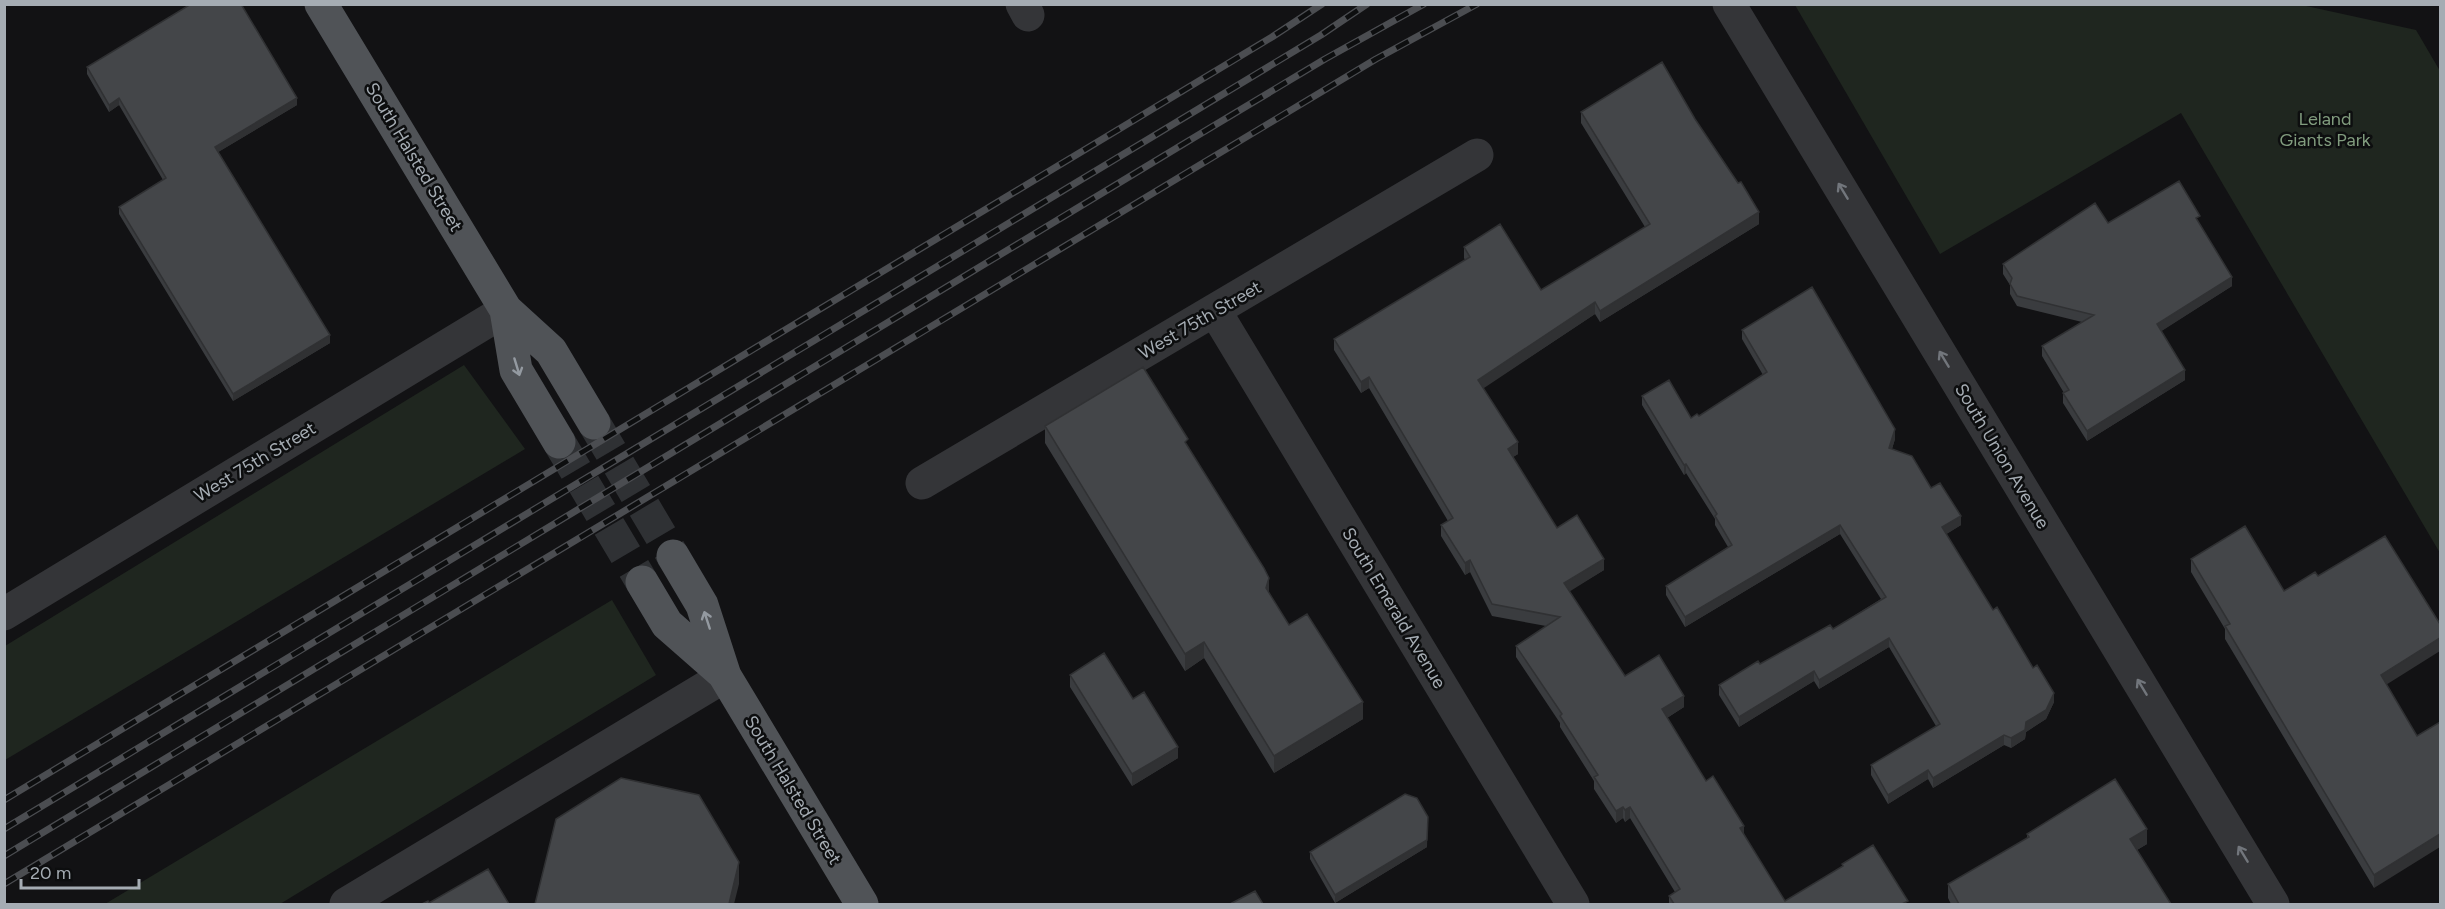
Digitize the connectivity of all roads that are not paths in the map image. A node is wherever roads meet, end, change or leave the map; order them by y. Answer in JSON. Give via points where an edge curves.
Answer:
{"nodes":[{"id":1,"x":321,"y":4,"type":"edge"},
{"id":2,"x":1731,"y":5,"type":"edge"},
{"id":3,"x":1477,"y":155,"type":"dead end"},
{"id":4,"x":506,"y":310,"type":"junction"},
{"id":5,"x":1215,"y":311,"type":"junction"},
{"id":6,"x":594,"y":423,"type":"tunnel mouth"},
{"id":7,"x":559,"y":442,"type":"tunnel mouth"},
{"id":8,"x":922,"y":483,"type":"dead end"},
{"id":9,"x":673,"y":556,"type":"tunnel mouth"},
{"id":10,"x":642,"y":582,"type":"tunnel mouth"},
{"id":11,"x":4,"y":614,"type":"edge"},
{"id":12,"x":725,"y":675,"type":"junction"},
{"id":13,"x":346,"y":904,"type":"edge"},
{"id":14,"x":862,"y":904,"type":"edge"},
{"id":15,"x":1574,"y":904,"type":"edge"},
{"id":16,"x":2273,"y":904,"type":"edge"}],
"edges":[{"from":1,"to":4,"type":"main road","name":"South Halsted Street"},
{"from":16,"to":2,"type":"street","name":"South Union Avenue","one_way":true},
{"from":3,"to":5,"type":"street","name":"West 75th Street"},
{"from":4,"to":6,"type":"main road","name":"South Halsted Street","via":[[550,351]]},
{"from":4,"to":7,"type":"main road","name":"South Halsted Street","one_way":true,"via":[[516,370]]},
{"from":4,"to":11,"type":"street","name":"West 75th Street"},
{"from":5,"to":8,"type":"street","name":"West 75th Street"},
{"from":5,"to":15,"type":"street","name":"South Emerald Avenue"},
{"from":12,"to":9,"type":"main road","name":"South Halsted Street","one_way":true,"via":[[702,605]]},
{"from":10,"to":12,"type":"main road","name":"South Halsted Street","via":[[667,624]]},
{"from":12,"to":13,"type":"street"},
{"from":12,"to":14,"type":"main road","name":"South Halsted Street"}]}
